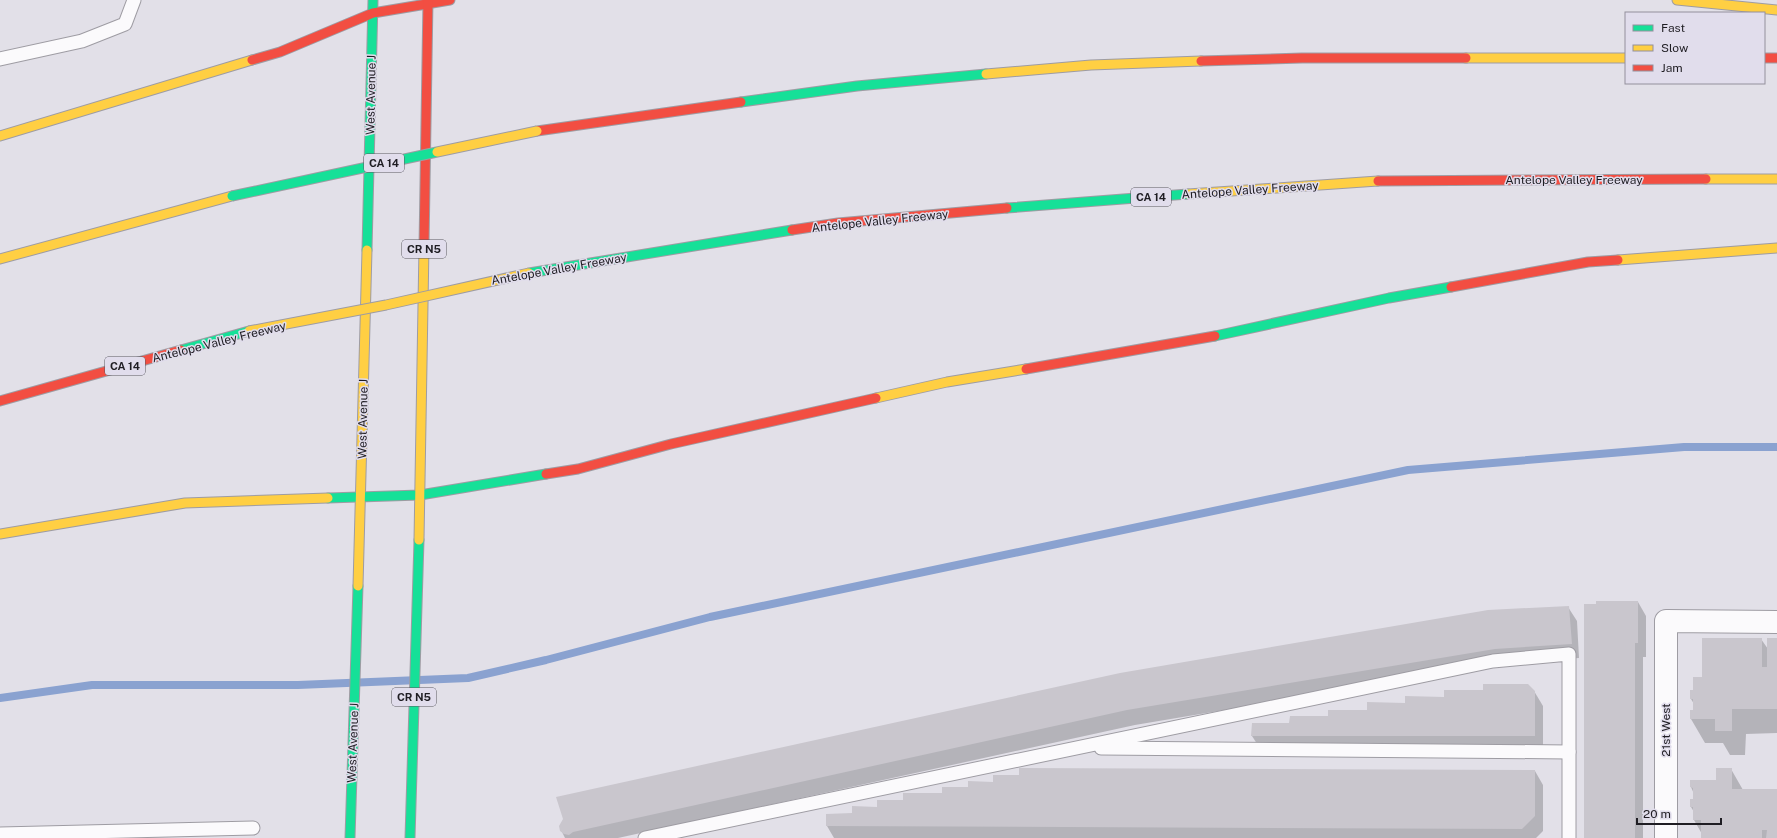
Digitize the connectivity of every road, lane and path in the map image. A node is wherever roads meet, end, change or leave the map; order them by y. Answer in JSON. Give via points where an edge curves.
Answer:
{"nodes":[{"id":1,"x":134,"y":0,"type":"edge"},
{"id":2,"x":373,"y":0,"type":"edge"},
{"id":3,"x":450,"y":0,"type":"edge"},
{"id":4,"x":1676,"y":0,"type":"edge"},
{"id":5,"x":428,"y":2,"type":"edge"},
{"id":6,"x":1777,"y":10,"type":"edge"},
{"id":7,"x":373,"y":13,"type":"junction"},
{"id":8,"x":1625,"y":58,"type":"edge"},
{"id":9,"x":1765,"y":58,"type":"edge"},
{"id":10,"x":1777,"y":58,"type":"edge"},
{"id":11,"x":0,"y":59,"type":"edge"},
{"id":12,"x":0,"y":136,"type":"edge"},
{"id":13,"x":1777,"y":179,"type":"edge"},
{"id":14,"x":1777,"y":248,"type":"edge"},
{"id":15,"x":0,"y":259,"type":"edge"},
{"id":16,"x":0,"y":401,"type":"edge"},
{"id":17,"x":420,"y":495,"type":"junction"},
{"id":18,"x":362,"y":496,"type":"junction"},
{"id":19,"x":0,"y":534,"type":"edge"},
{"id":20,"x":1777,"y":622,"type":"edge"},
{"id":21,"x":1075,"y":748,"type":"junction"},
{"id":22,"x":1569,"y":752,"type":"junction"},
{"id":23,"x":253,"y":828,"type":"dead end"},
{"id":24,"x":0,"y":834,"type":"edge"},
{"id":25,"x":350,"y":838,"type":"edge"},
{"id":26,"x":410,"y":838,"type":"edge"},
{"id":27,"x":645,"y":838,"type":"edge"},
{"id":28,"x":1569,"y":838,"type":"edge"},
{"id":29,"x":1666,"y":838,"type":"edge"}],
"edges":[{"from":1,"to":11,"type":"lane","via":[[124,24],[82,41]]},
{"from":2,"to":7,"type":"main road","name":"West Avenue J"},
{"from":3,"to":5,"type":"main road"},
{"from":4,"to":6,"type":"main road"},
{"from":5,"to":7,"type":"main road"},
{"from":5,"to":17,"type":"main road","number":"CR N5"},
{"from":7,"to":12,"type":"main road","via":[[280,52]]},
{"from":7,"to":18,"type":"main road","name":"West Avenue J"},
{"from":8,"to":15,"type":"main road","number":"CA 14","bridge":true,"via":[[1302,58],[1091,65],[857,86],[537,131],[232,196]]},
{"from":9,"to":10,"type":"main road"},
{"from":13,"to":16,"type":"main road","name":"Antelope Valley Freeway","number":"CA 14","bridge":true,"via":[[1381,181],[1089,201],[838,224],[529,273],[386,305],[249,331]]},
{"from":14,"to":17,"type":"main road","via":[[1588,262],[1405,296],[1218,336],[947,382],[671,444],[578,469]]},
{"from":17,"to":18,"type":"main road"},
{"from":17,"to":26,"type":"main road","number":"CR N5"},
{"from":18,"to":19,"type":"main road","via":[[185,503]]},
{"from":18,"to":25,"type":"main road","name":"West Avenue J"},
{"from":20,"to":29,"type":"street","name":"21st West","via":[[1666,621]]},
{"from":21,"to":22,"type":"lane"},
{"from":21,"to":22,"type":"lane","via":[[1493,661],[1569,654]]},
{"from":21,"to":27,"type":"lane"},
{"from":22,"to":28,"type":"lane"},
{"from":23,"to":24,"type":"lane"}]}
